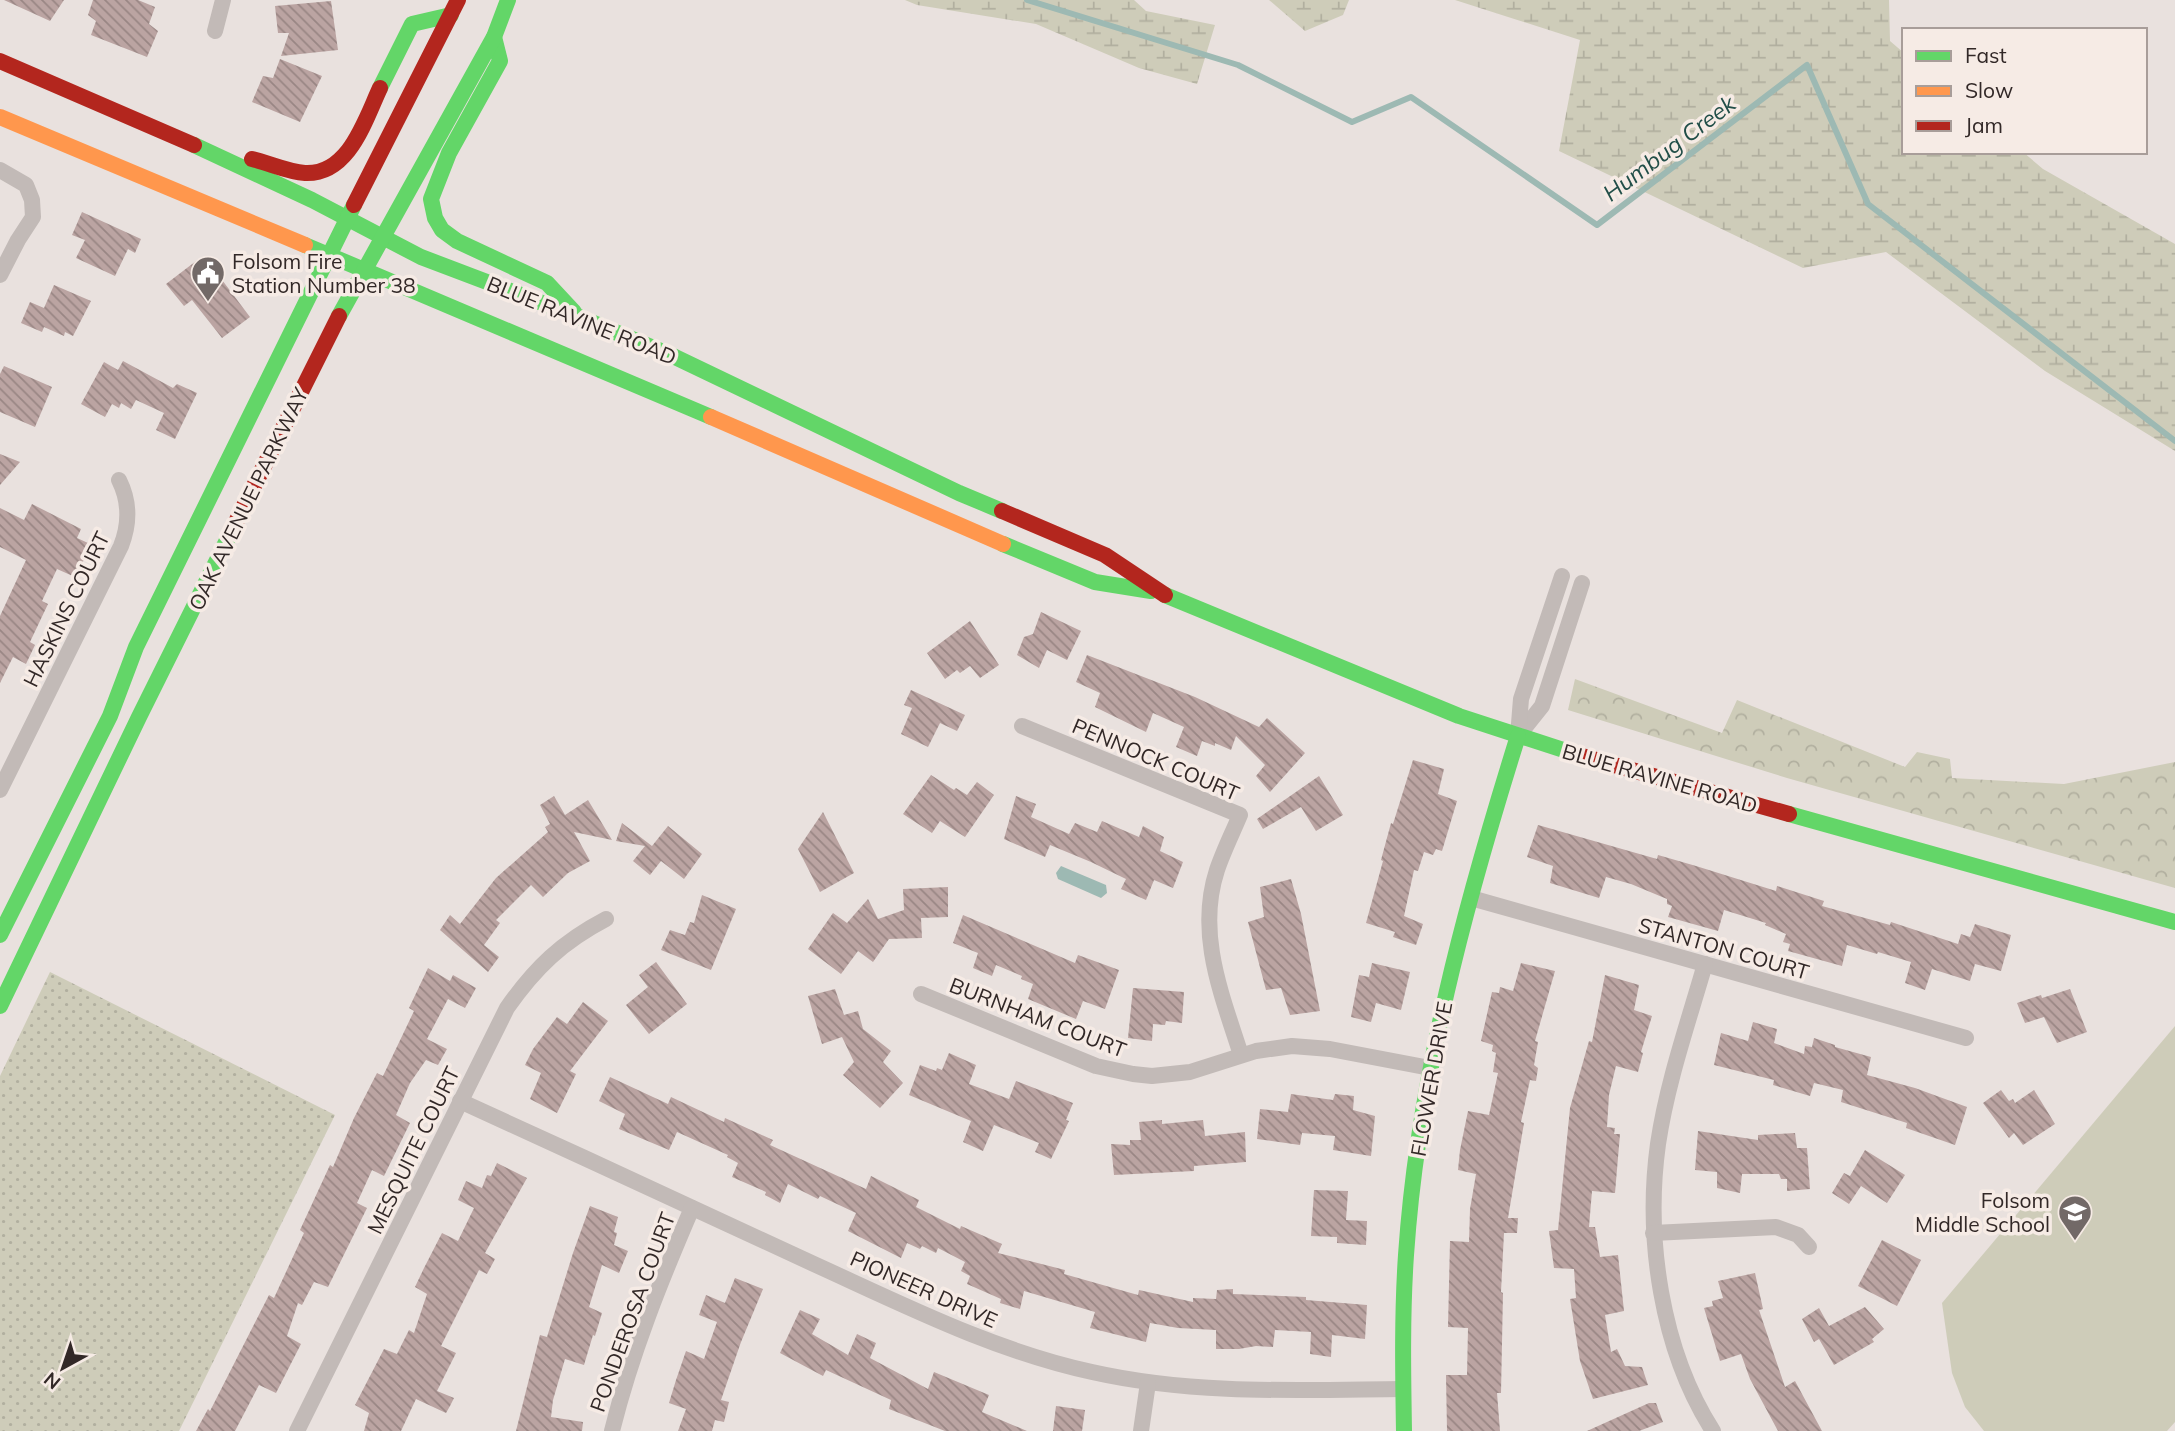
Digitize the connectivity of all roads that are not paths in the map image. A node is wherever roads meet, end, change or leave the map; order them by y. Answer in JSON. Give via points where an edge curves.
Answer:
{"nodes":[{"id":1,"x":223,"y":0,"type":"edge"},
{"id":2,"x":508,"y":0,"type":"edge"},
{"id":3,"x":454,"y":8,"type":"edge"},
{"id":4,"x":215,"y":31,"type":"dead end"},
{"id":5,"x":494,"y":37,"type":"junction"},
{"id":6,"x":0,"y":61,"type":"edge"},
{"id":7,"x":0,"y":117,"type":"edge"},
{"id":8,"x":178,"y":137,"type":"junction"},
{"id":9,"x":0,"y":170,"type":"edge"},
{"id":10,"x":347,"y":220,"type":"junction"},
{"id":11,"x":384,"y":238,"type":"junction"},
{"id":12,"x":328,"y":256,"type":"junction"},
{"id":13,"x":363,"y":270,"type":"junction"},
{"id":14,"x":0,"y":275,"type":"edge"},
{"id":15,"x":579,"y":317,"type":"junction"},
{"id":16,"x":119,"y":480,"type":"dead end"},
{"id":17,"x":1562,"y":576,"type":"dead end"},
{"id":18,"x":1582,"y":583,"type":"dead end"},
{"id":19,"x":1158,"y":592,"type":"junction"},
{"id":20,"x":1022,"y":726,"type":"dead end"},
{"id":21,"x":1518,"y":736,"type":"junction"},
{"id":22,"x":0,"y":790,"type":"edge"},
{"id":23,"x":1471,"y":898,"type":"junction"},
{"id":24,"x":606,"y":919,"type":"dead end"},
{"id":25,"x":2175,"y":922,"type":"edge"},
{"id":26,"x":0,"y":935,"type":"edge"},
{"id":27,"x":1705,"y":964,"type":"junction"},
{"id":28,"x":921,"y":994,"type":"dead end"},
{"id":29,"x":0,"y":1006,"type":"edge"},
{"id":30,"x":1966,"y":1038,"type":"dead end"},
{"id":31,"x":1241,"y":1055,"type":"junction"},
{"id":32,"x":1430,"y":1068,"type":"junction"},
{"id":33,"x":460,"y":1101,"type":"junction"},
{"id":34,"x":692,"y":1208,"type":"junction"},
{"id":35,"x":1653,"y":1233,"type":"junction"},
{"id":36,"x":1809,"y":1247,"type":"dead end"},
{"id":37,"x":1149,"y":1383,"type":"junction"},
{"id":38,"x":1402,"y":1389,"type":"junction"},
{"id":39,"x":297,"y":1431,"type":"edge"},
{"id":40,"x":612,"y":1431,"type":"edge"},
{"id":41,"x":1141,"y":1431,"type":"edge"},
{"id":42,"x":1404,"y":1431,"type":"edge"},
{"id":43,"x":1713,"y":1431,"type":"edge"}],
"edges":[{"from":1,"to":4,"type":"street"},
{"from":2,"to":5,"type":"main road","name":"OAK AVENUE PARKWAY"},
{"from":3,"to":8,"type":"main road","via":[[412,24],[351,147],[326,170],[305,173],[280,168]]},
{"from":3,"to":10,"type":"main road","name":"OAK AVENUE PARKWAY"},
{"from":5,"to":11,"type":"main road","name":"OAK AVENUE PARKWAY"},
{"from":5,"to":15,"type":"main road","via":[[500,61],[449,153],[431,199],[435,218],[457,241],[547,283]]},
{"from":6,"to":8,"type":"main road","name":"BLUE RAVINE ROAD"},
{"from":7,"to":12,"type":"main road","name":"BLUE RAVINE ROAD"},
{"from":8,"to":10,"type":"main road","name":"BLUE RAVINE ROAD"},
{"from":9,"to":14,"type":"street","via":[[26,185],[33,217]]},
{"from":10,"to":11,"type":"main road","name":"BLUE RAVINE ROAD"},
{"from":10,"to":12,"type":"main road","name":"OAK AVENUE PARKWAY"},
{"from":11,"to":13,"type":"main road","name":"OAK AVENUE PARKWAY"},
{"from":11,"to":15,"type":"main road","name":"BLUE RAVINE ROAD","via":[[421,257]]},
{"from":12,"to":13,"type":"main road","name":"BLUE RAVINE ROAD"},
{"from":12,"to":26,"type":"main road","name":"OAK AVENUE PARKWAY","via":[[136,646],[110,716]]},
{"from":13,"to":19,"type":"main road","name":"BLUE RAVINE ROAD","via":[[1095,582]]},
{"from":13,"to":29,"type":"main road","name":"OAK AVENUE PARKWAY","via":[[145,704]]},
{"from":15,"to":19,"type":"main road","name":"BLUE RAVINE ROAD","via":[[675,357],[959,493],[1105,555]]},
{"from":16,"to":22,"type":"street","name":"HASKINS COURT","via":[[128,503],[126,533]]},
{"from":17,"to":21,"type":"street","name":"FLOWER DRIVE","via":[[1521,699]]},
{"from":18,"to":21,"type":"street","name":"FLOWER DRIVE","via":[[1542,706]]},
{"from":19,"to":21,"type":"main road","name":"BLUE RAVINE ROAD"},
{"from":20,"to":31,"type":"street","name":"PENNOCK COURT","via":[[1240,815],[1217,870],[1209,926],[1217,980]]},
{"from":21,"to":23,"type":"main road","name":"FLOWER DRIVE"},
{"from":21,"to":25,"type":"main road","name":"BLUE RAVINE ROAD"},
{"from":23,"to":27,"type":"street","name":"STANTON COURT"},
{"from":23,"to":32,"type":"main road","name":"FLOWER DRIVE"},
{"from":24,"to":33,"type":"street","name":"MESQUITE COURT","via":[[559,948],[525,982]]},
{"from":27,"to":30,"type":"street","name":"STANTON COURT"},
{"from":27,"to":35,"type":"street","via":[[1658,1143]]},
{"from":28,"to":31,"type":"street","name":"BURNHAM COURT","via":[[1114,1071],[1190,1072]]},
{"from":31,"to":32,"type":"street","name":"BURNHAM COURT","via":[[1311,1047]]},
{"from":32,"to":38,"type":"main road","name":"FLOWER DRIVE","via":[[1408,1233]]},
{"from":33,"to":34,"type":"street","name":"PIONEER DRIVE"},
{"from":33,"to":39,"type":"street","name":"MESQUITE COURT"},
{"from":34,"to":37,"type":"street","name":"PIONEER DRIVE","via":[[974,1336],[1039,1359]]},
{"from":34,"to":40,"type":"street","name":"PONDEROSA COURT","via":[[663,1276]]},
{"from":35,"to":36,"type":"street","via":[[1776,1227],[1798,1235]]},
{"from":35,"to":43,"type":"street","via":[[1673,1341]]},
{"from":37,"to":38,"type":"street","name":"PIONEER DRIVE","via":[[1253,1391]]},
{"from":37,"to":41,"type":"street"},
{"from":38,"to":42,"type":"main road","name":"FLOWER DRIVE"}]}
